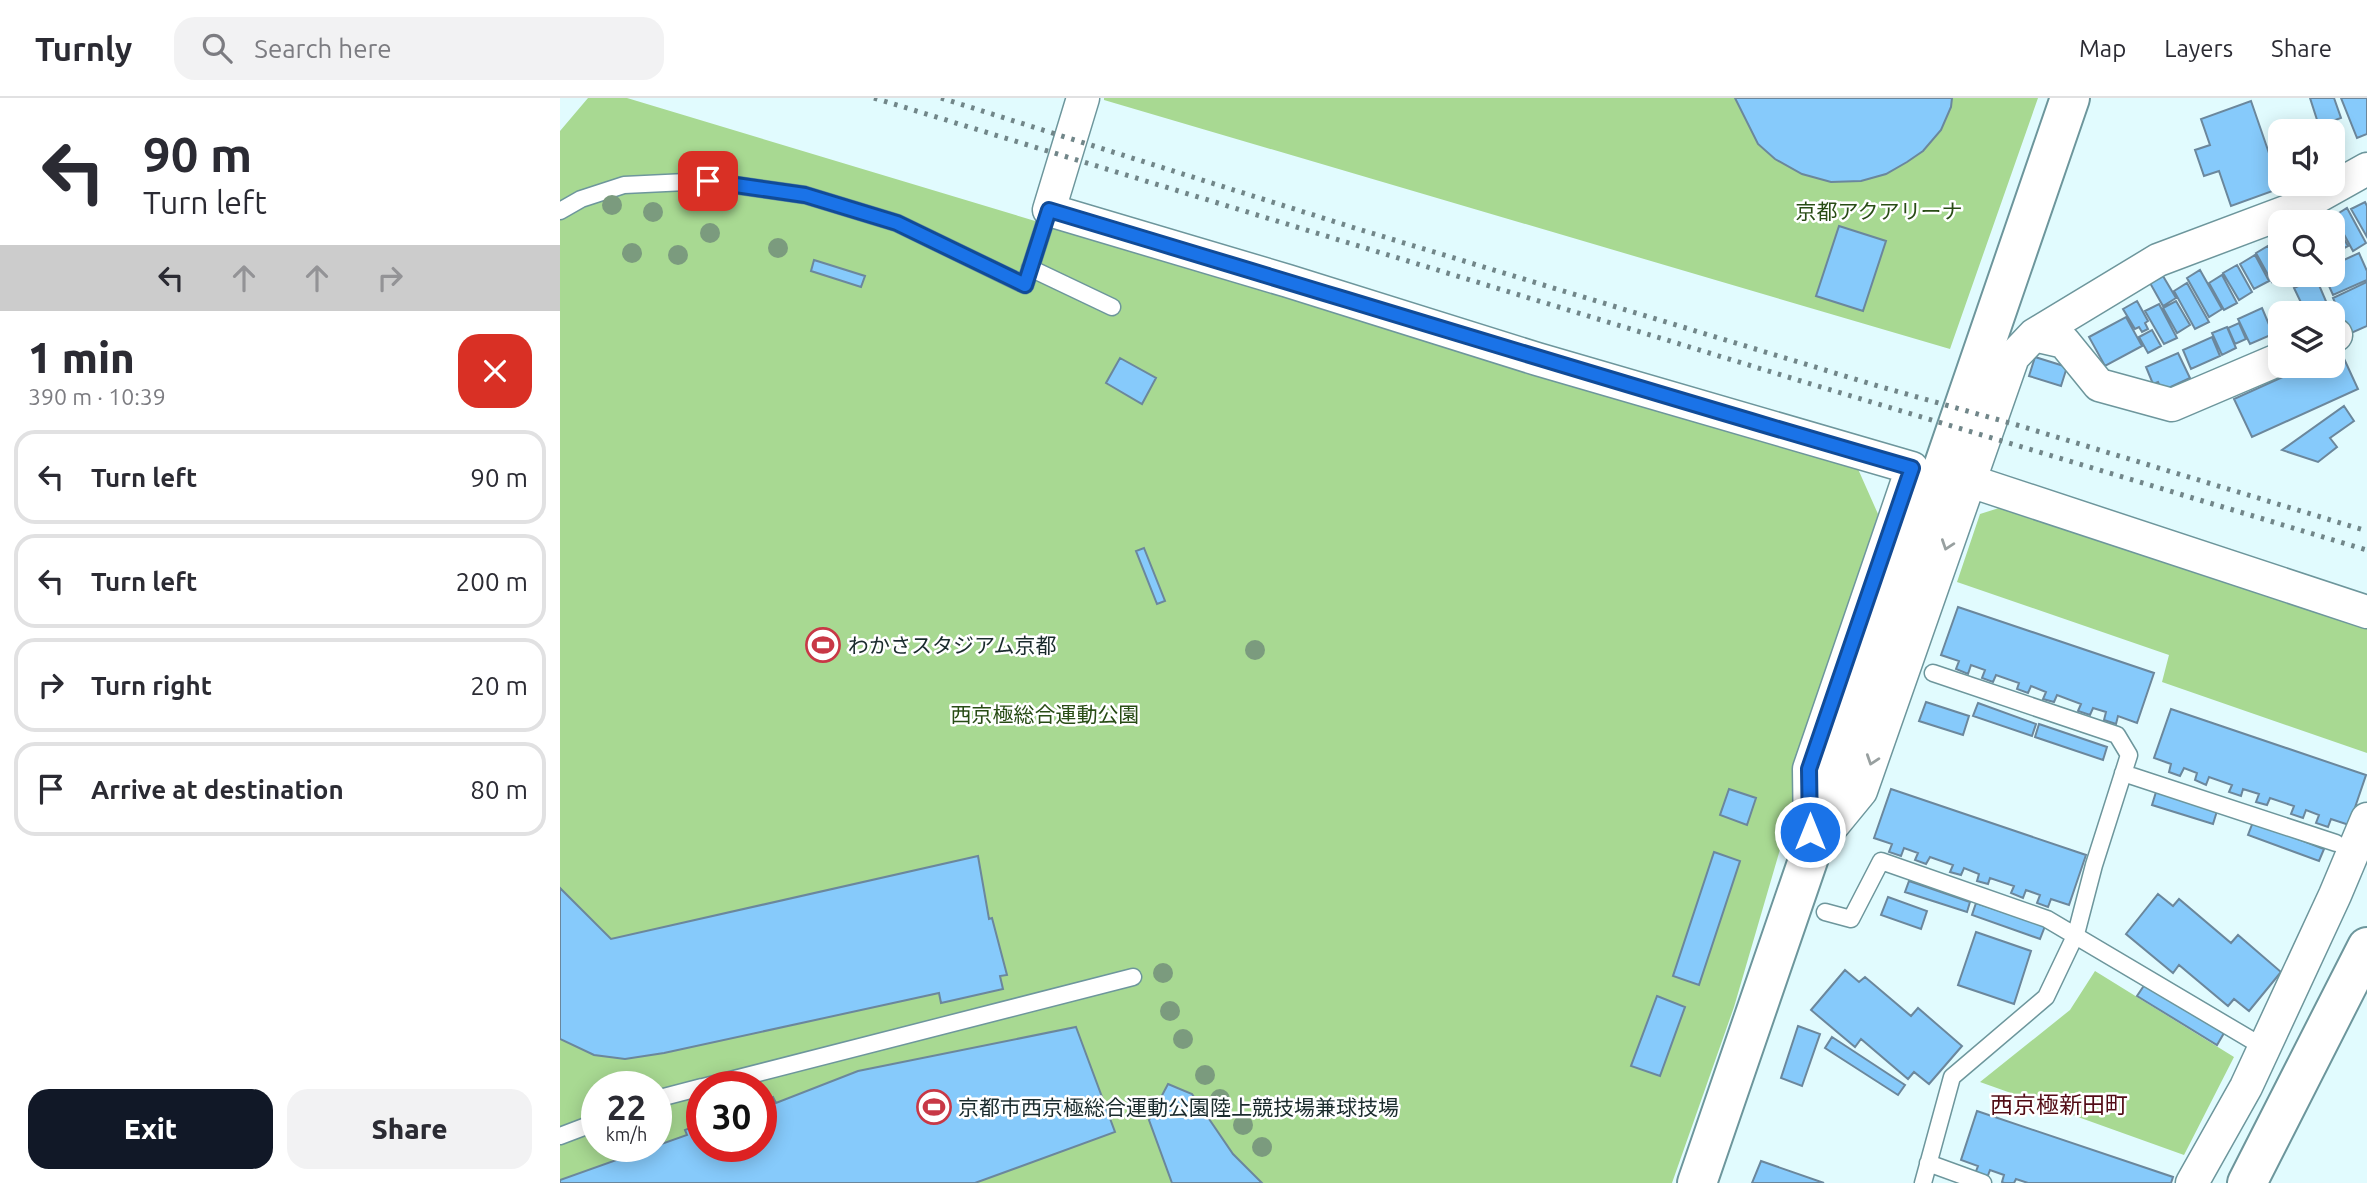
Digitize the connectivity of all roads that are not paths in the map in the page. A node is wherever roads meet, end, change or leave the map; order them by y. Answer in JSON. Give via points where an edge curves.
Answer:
{"nodes":[{"id":1,"x":1083,"y":98,"type":"edge"},
{"id":2,"x":2070,"y":98,"type":"edge"},
{"id":3,"x":2367,"y":169,"type":"edge"},
{"id":4,"x":1049,"y":210,"type":"junction"},
{"id":5,"x":560,"y":211,"type":"edge"},
{"id":6,"x":1030,"y":268,"type":"junction"},
{"id":7,"x":1112,"y":307,"type":"dead end"},
{"id":8,"x":2034,"y":335,"type":"junction"},
{"id":9,"x":2268,"y":364,"type":"edge"},
{"id":10,"x":1970,"y":481,"type":"junction"},
{"id":11,"x":2367,"y":612,"type":"edge"},
{"id":12,"x":1933,"y":673,"type":"dead end"},
{"id":13,"x":2123,"y":773,"type":"junction"},
{"id":14,"x":2367,"y":820,"type":"edge"},
{"id":15,"x":2336,"y":843,"type":"dead end"},
{"id":16,"x":1810,"y":853,"type":"junction"},
{"id":17,"x":1825,"y":912,"type":"dead end"},
{"id":18,"x":2076,"y":934,"type":"junction"},
{"id":19,"x":2367,"y":947,"type":"edge"},
{"id":20,"x":1133,"y":977,"type":"dead end"},
{"id":21,"x":2265,"y":1048,"type":"junction"},
{"id":22,"x":765,"y":1071,"type":"edge"},
{"id":23,"x":581,"y":1128,"type":"edge"},
{"id":24,"x":560,"y":1136,"type":"edge"},
{"id":25,"x":1928,"y":1163,"type":"junction"},
{"id":26,"x":1697,"y":1183,"type":"edge"},
{"id":27,"x":1923,"y":1183,"type":"edge"},
{"id":28,"x":1983,"y":1183,"type":"edge"},
{"id":29,"x":2192,"y":1183,"type":"edge"},
{"id":30,"x":2247,"y":1183,"type":"edge"}],
"edges":[{"from":1,"to":4,"type":"street"},
{"from":2,"to":16,"type":"street"},
{"from":3,"to":8,"type":"street","via":[[2299,207],[2158,260]]},
{"from":4,"to":6,"type":"lane"},
{"from":4,"to":16,"type":"street","via":[[1912,468],[1809,769]]},
{"from":5,"to":6,"type":"lane","via":[[624,185],[708,181],[805,195],[897,223],[1025,285]]},
{"from":6,"to":7,"type":"lane"},
{"from":8,"to":9,"type":"street","via":[[2064,342],[2099,385],[2172,405]]},
{"from":8,"to":10,"type":"street","via":[[2013,357]]},
{"from":10,"to":11,"type":"street"},
{"from":10,"to":16,"type":"street","one_way":true,"via":[[1861,791]]},
{"from":12,"to":13,"type":"lane","via":[[2117,735],[2129,755]]},
{"from":13,"to":15,"type":"lane"},
{"from":13,"to":18,"type":"lane"},
{"from":14,"to":21,"type":"street"},
{"from":16,"to":26,"type":"street"},
{"from":17,"to":18,"type":"lane","via":[[1851,919],[1881,861],[2047,919]]},
{"from":18,"to":21,"type":"lane"},
{"from":18,"to":25,"type":"lane","via":[[2046,997],[1952,1077]]},
{"from":19,"to":30,"type":"street"},
{"from":20,"to":22,"type":"lane"},
{"from":21,"to":29,"type":"street"},
{"from":23,"to":24,"type":"lane"},
{"from":25,"to":27,"type":"lane"},
{"from":25,"to":28,"type":"lane"}]}
